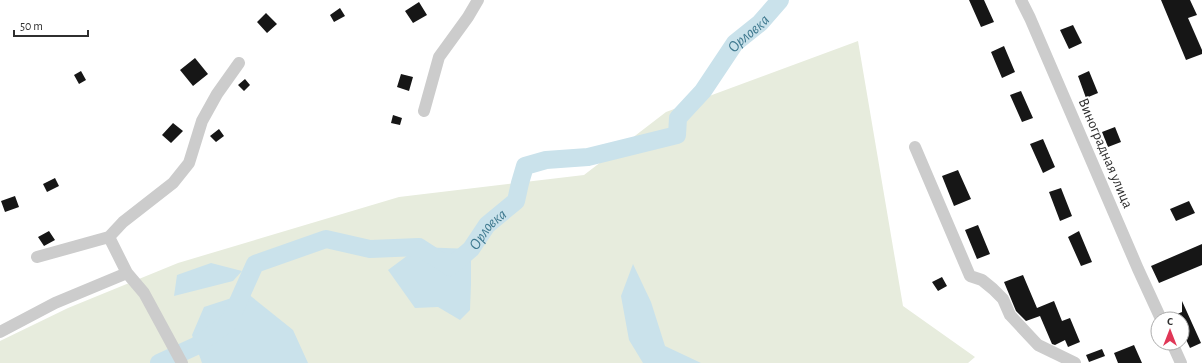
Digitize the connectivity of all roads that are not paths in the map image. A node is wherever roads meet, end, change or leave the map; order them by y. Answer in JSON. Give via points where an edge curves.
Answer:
{"nodes":[{"id":1,"x":478,"y":0,"type":"edge"},
{"id":2,"x":1021,"y":0,"type":"edge"},
{"id":3,"x":239,"y":63,"type":"dead end"},
{"id":4,"x":424,"y":111,"type":"dead end"},
{"id":5,"x":915,"y":147,"type":"dead end"},
{"id":6,"x":109,"y":236,"type":"junction"},
{"id":7,"x":37,"y":257,"type":"dead end"},
{"id":8,"x":127,"y":273,"type":"junction"},
{"id":9,"x":1157,"y":311,"type":"edge"},
{"id":10,"x":0,"y":332,"type":"edge"},
{"id":11,"x":1176,"y":351,"type":"edge"},
{"id":12,"x":179,"y":358,"type":"edge"},
{"id":13,"x":1075,"y":363,"type":"edge"},
{"id":14,"x":1181,"y":363,"type":"edge"}],
"edges":[{"from":1,"to":4,"type":"street","via":[[440,57]]},
{"from":2,"to":9,"type":"street","name":"Виноградная улица"},
{"from":3,"to":6,"type":"street","via":[[202,121],[189,163],[173,182]]},
{"from":5,"to":13,"type":"street","via":[[970,276],[982,280],[993,288],[1003,299],[1010,315],[1038,345]]},
{"from":6,"to":7,"type":"street"},
{"from":6,"to":8,"type":"street"},
{"from":8,"to":10,"type":"street","via":[[55,303]]},
{"from":8,"to":12,"type":"street","via":[[144,293]]},
{"from":11,"to":14,"type":"street"}]}
